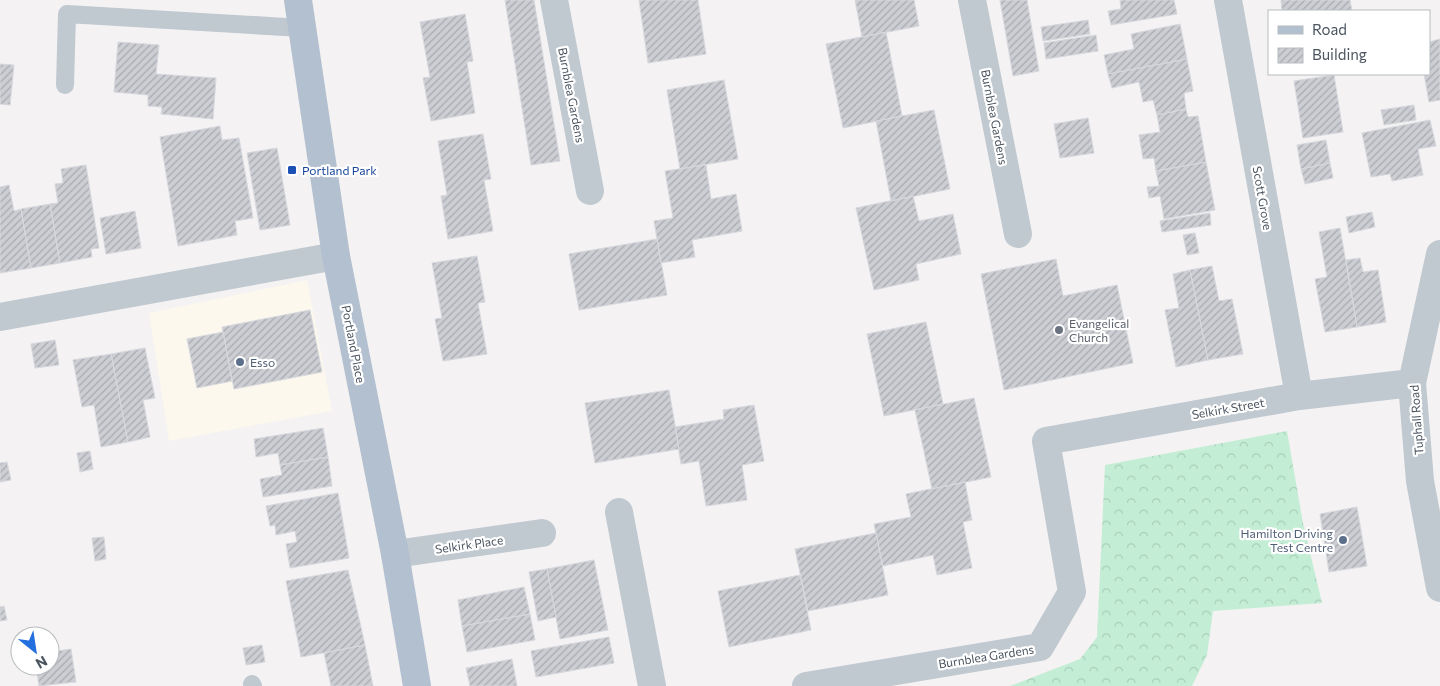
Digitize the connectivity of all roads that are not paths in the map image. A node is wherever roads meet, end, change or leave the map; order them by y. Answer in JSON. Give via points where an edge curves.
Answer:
{"nodes":[{"id":1,"x":298,"y":0,"type":"edge"},
{"id":2,"x":554,"y":0,"type":"edge"},
{"id":3,"x":972,"y":0,"type":"edge"},
{"id":4,"x":1228,"y":0,"type":"edge"},
{"id":5,"x":302,"y":28,"type":"junction"},
{"id":6,"x":65,"y":85,"type":"dead end"},
{"id":7,"x":590,"y":191,"type":"dead end"},
{"id":8,"x":1018,"y":234,"type":"dead end"},
{"id":9,"x":1440,"y":254,"type":"edge"},
{"id":10,"x":336,"y":256,"type":"junction"},
{"id":11,"x":0,"y":317,"type":"edge"},
{"id":12,"x":1412,"y":383,"type":"junction"},
{"id":13,"x":1299,"y":396,"type":"junction"},
{"id":14,"x":1046,"y":441,"type":"joint"},
{"id":15,"x":619,"y":512,"type":"dead end"},
{"id":16,"x":542,"y":533,"type":"dead end"},
{"id":17,"x":395,"y":554,"type":"junction"},
{"id":18,"x":1440,"y":588,"type":"edge"},
{"id":19,"x":418,"y":686,"type":"edge"},
{"id":20,"x":652,"y":686,"type":"edge"},
{"id":21,"x":806,"y":686,"type":"edge"}],
"edges":[{"from":1,"to":5,"type":"main road","name":"Portland Place"},
{"from":2,"to":7,"type":"street","name":"Burnblea Gardens"},
{"from":3,"to":8,"type":"street","name":"Burnblea Gardens"},
{"from":4,"to":13,"type":"street","name":"Scott Grove"},
{"from":5,"to":6,"type":"lane","via":[[67,14]]},
{"from":5,"to":10,"type":"main road","name":"Portland Place"},
{"from":9,"to":12,"type":"street","name":"Tuphall Road"},
{"from":10,"to":11,"type":"street"},
{"from":10,"to":17,"type":"main road","name":"Portland Place"},
{"from":12,"to":13,"type":"street","name":"Selkirk Street"},
{"from":12,"to":18,"type":"street","name":"Tuphall Road","via":[[1420,481]]},
{"from":13,"to":14,"type":"street","name":"Selkirk Street"},
{"from":14,"to":21,"type":"street","name":"Burnblea Gardens","via":[[1072,592],[1040,647]]},
{"from":15,"to":20,"type":"street"},
{"from":16,"to":17,"type":"street","name":"Selkirk Place"},
{"from":17,"to":19,"type":"main road","name":"Portland Place"}]}
